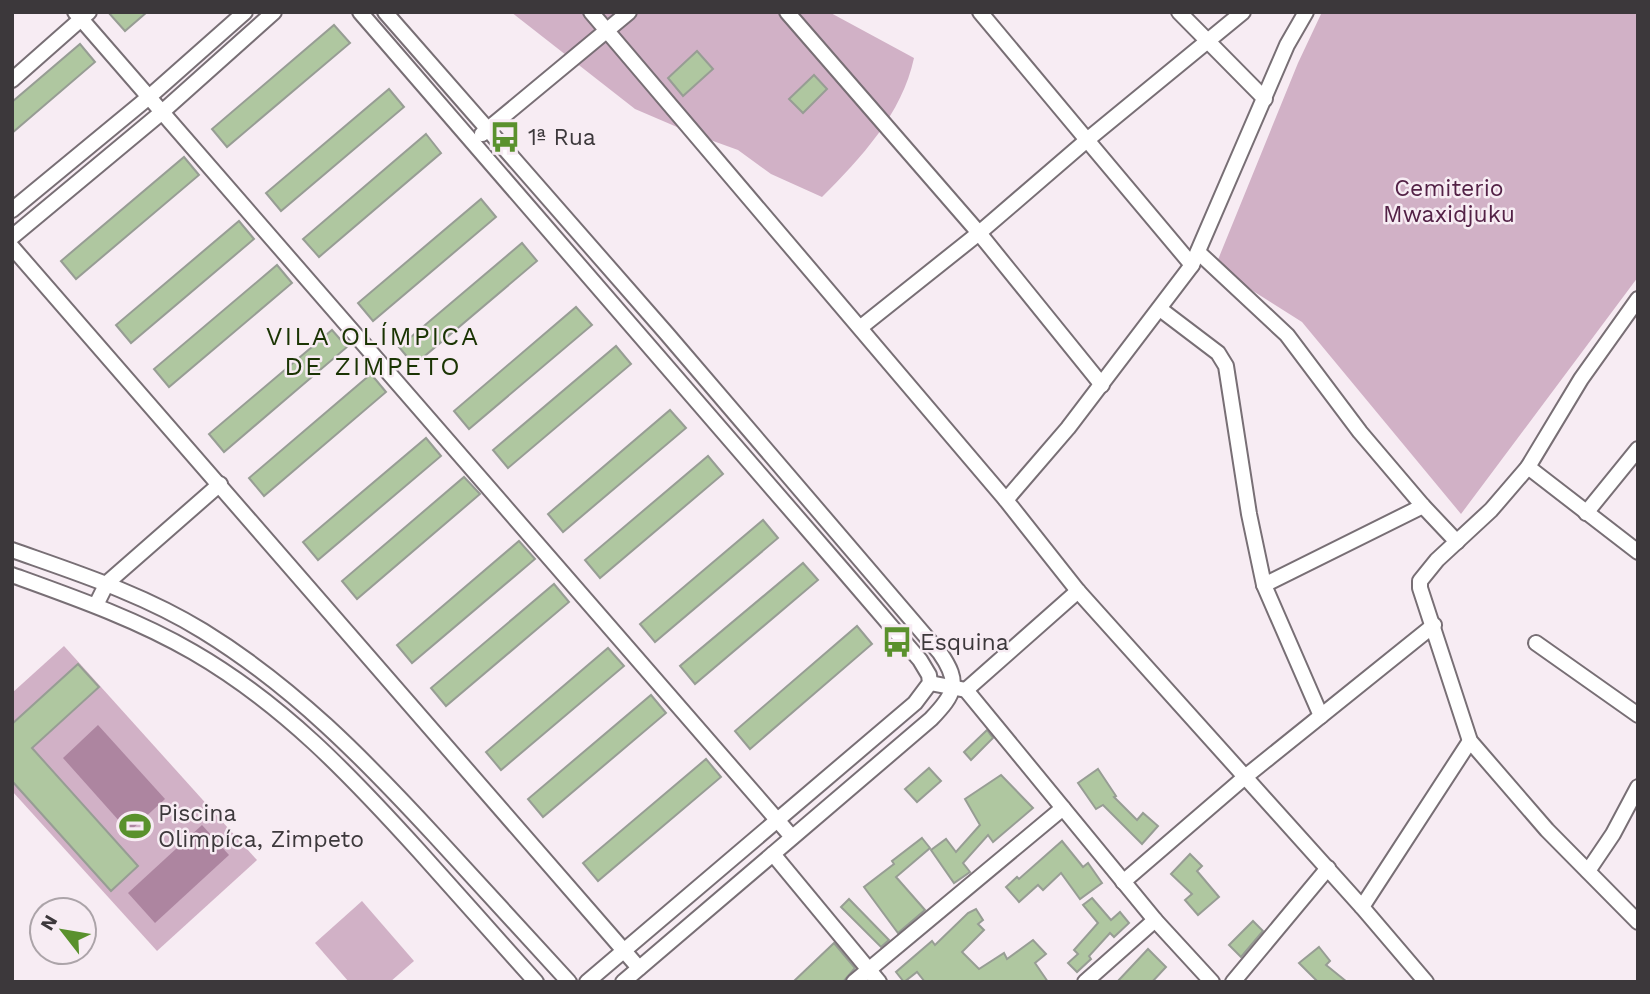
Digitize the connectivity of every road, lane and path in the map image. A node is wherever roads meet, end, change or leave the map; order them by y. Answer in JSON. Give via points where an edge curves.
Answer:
{"nodes":[{"id":1,"x":245,"y":12,"type":"edge"},
{"id":2,"x":274,"y":12,"type":"edge"},
{"id":3,"x":360,"y":12,"type":"edge"},
{"id":4,"x":385,"y":12,"type":"edge"},
{"id":5,"x":591,"y":12,"type":"edge"},
{"id":6,"x":629,"y":12,"type":"edge"},
{"id":7,"x":787,"y":12,"type":"edge"},
{"id":8,"x":981,"y":12,"type":"edge"},
{"id":9,"x":1179,"y":12,"type":"edge"},
{"id":10,"x":1242,"y":12,"type":"edge"},
{"id":11,"x":1306,"y":12,"type":"edge"},
{"id":12,"x":82,"y":15,"type":"edge"},
{"id":13,"x":608,"y":32,"type":"junction"},
{"id":14,"x":1206,"y":41,"type":"junction"},
{"id":15,"x":12,"y":80,"type":"edge"},
{"id":16,"x":149,"y":97,"type":"junction"},
{"id":17,"x":1265,"y":99,"type":"junction"},
{"id":18,"x":161,"y":113,"type":"junction"},
{"id":19,"x":488,"y":130,"type":"junction"},
{"id":20,"x":1087,"y":140,"type":"junction"},
{"id":21,"x":472,"y":142,"type":"junction"},
{"id":22,"x":12,"y":210,"type":"edge"},
{"id":23,"x":979,"y":233,"type":"junction"},
{"id":24,"x":12,"y":237,"type":"edge"},
{"id":25,"x":12,"y":247,"type":"edge"},
{"id":26,"x":1195,"y":258,"type":"junction"},
{"id":27,"x":1638,"y":299,"type":"edge"},
{"id":28,"x":1160,"y":309,"type":"junction"},
{"id":29,"x":861,"y":327,"type":"junction"},
{"id":30,"x":1102,"y":384,"type":"junction"},
{"id":31,"x":1638,"y":449,"type":"edge"},
{"id":32,"x":1528,"y":467,"type":"junction"},
{"id":33,"x":220,"y":484,"type":"junction"},
{"id":34,"x":1006,"y":500,"type":"junction"},
{"id":35,"x":1423,"y":506,"type":"junction"},
{"id":36,"x":1586,"y":513,"type":"junction"},
{"id":37,"x":1457,"y":542,"type":"junction"},
{"id":38,"x":12,"y":550,"type":"edge"},
{"id":39,"x":1638,"y":552,"type":"edge"},
{"id":40,"x":12,"y":575,"type":"edge"},
{"id":41,"x":107,"y":583,"type":"junction"},
{"id":42,"x":1264,"y":585,"type":"junction"},
{"id":43,"x":1078,"y":591,"type":"junction"},
{"id":44,"x":96,"y":606,"type":"junction"},
{"id":45,"x":1434,"y":625,"type":"junction"},
{"id":46,"x":1536,"y":643,"type":"dead end"},
{"id":47,"x":930,"y":683,"type":"junction"},
{"id":48,"x":960,"y":688,"type":"junction"},
{"id":49,"x":1638,"y":715,"type":"edge"},
{"id":50,"x":1321,"y":716,"type":"junction"},
{"id":51,"x":1470,"y":741,"type":"junction"},
{"id":52,"x":1245,"y":777,"type":"junction"},
{"id":53,"x":1638,"y":787,"type":"edge"},
{"id":54,"x":1063,"y":808,"type":"junction"},
{"id":55,"x":776,"y":820,"type":"junction"},
{"id":56,"x":792,"y":837,"type":"junction"},
{"id":57,"x":773,"y":854,"type":"junction"},
{"id":58,"x":1328,"y":868,"type":"junction"},
{"id":59,"x":1588,"y":871,"type":"junction"},
{"id":60,"x":1123,"y":882,"type":"junction"},
{"id":61,"x":1362,"y":907,"type":"junction"},
{"id":62,"x":1155,"y":920,"type":"junction"},
{"id":63,"x":1638,"y":922,"type":"edge"},
{"id":64,"x":623,"y":950,"type":"junction"},
{"id":65,"x":639,"y":968,"type":"junction"},
{"id":66,"x":869,"y":970,"type":"junction"},
{"id":67,"x":536,"y":982,"type":"edge"},
{"id":68,"x":569,"y":982,"type":"edge"},
{"id":69,"x":587,"y":982,"type":"edge"},
{"id":70,"x":623,"y":982,"type":"edge"},
{"id":71,"x":854,"y":982,"type":"edge"},
{"id":72,"x":880,"y":982,"type":"edge"},
{"id":73,"x":1085,"y":982,"type":"edge"},
{"id":74,"x":1212,"y":982,"type":"edge"},
{"id":75,"x":1233,"y":982,"type":"edge"},
{"id":76,"x":1426,"y":982,"type":"edge"}],
"edges":[{"from":1,"to":16,"type":"street"},
{"from":2,"to":18,"type":"street"},
{"from":3,"to":21,"type":"street"},
{"from":4,"to":19,"type":"street"},
{"from":5,"to":13,"type":"street"},
{"from":6,"to":13,"type":"street"},
{"from":7,"to":23,"type":"street"},
{"from":8,"to":20,"type":"street"},
{"from":9,"to":14,"type":"street"},
{"from":10,"to":14,"type":"street"},
{"from":11,"to":17,"type":"street"},
{"from":12,"to":15,"type":"street"},
{"from":12,"to":16,"type":"street"},
{"from":13,"to":19,"type":"street"},
{"from":13,"to":29,"type":"street"},
{"from":14,"to":17,"type":"street"},
{"from":14,"to":20,"type":"street"},
{"from":16,"to":18,"type":"street"},
{"from":16,"to":22,"type":"street"},
{"from":17,"to":26,"type":"street"},
{"from":18,"to":24,"type":"street"},
{"from":18,"to":55,"type":"street"},
{"from":19,"to":21,"type":"street"},
{"from":19,"to":48,"type":"street","via":[[940,653]]},
{"from":20,"to":23,"type":"street"},
{"from":20,"to":26,"type":"street"},
{"from":21,"to":47,"type":"street","via":[[911,650],[929,674]]},
{"from":23,"to":29,"type":"street"},
{"from":23,"to":30,"type":"street"},
{"from":25,"to":33,"type":"street"},
{"from":26,"to":28,"type":"street"},
{"from":26,"to":35,"type":"street","via":[[1287,335]]},
{"from":27,"to":32,"type":"street","via":[[1581,379]]},
{"from":28,"to":30,"type":"street"},
{"from":28,"to":42,"type":"street","via":[[1218,353],[1226,366]]},
{"from":29,"to":34,"type":"street"},
{"from":30,"to":34,"type":"street"},
{"from":31,"to":36,"type":"street"},
{"from":32,"to":36,"type":"street"},
{"from":32,"to":37,"type":"street"},
{"from":33,"to":41,"type":"street"},
{"from":33,"to":64,"type":"street"},
{"from":34,"to":43,"type":"street"},
{"from":35,"to":37,"type":"street"},
{"from":35,"to":42,"type":"street"},
{"from":36,"to":39,"type":"street"},
{"from":37,"to":45,"type":"street","via":[[1420,581]]},
{"from":38,"to":41,"type":"street"},
{"from":40,"to":44,"type":"street"},
{"from":41,"to":44,"type":"street"},
{"from":41,"to":68,"type":"street","via":[[202,630],[262,670],[323,720]]},
{"from":42,"to":50,"type":"street"},
{"from":43,"to":48,"type":"street"},
{"from":43,"to":52,"type":"street"},
{"from":44,"to":67,"type":"street","via":[[192,652],[238,681],[321,747]]},
{"from":45,"to":50,"type":"street"},
{"from":45,"to":51,"type":"street"},
{"from":46,"to":49,"type":"street"},
{"from":47,"to":48,"type":"street"},
{"from":47,"to":55,"type":"street","via":[[915,703]]},
{"from":48,"to":54,"type":"street"},
{"from":48,"to":56,"type":"street","via":[[931,719]]},
{"from":50,"to":52,"type":"street"},
{"from":51,"to":59,"type":"street","via":[[1507,787]]},
{"from":51,"to":61,"type":"street"},
{"from":52,"to":58,"type":"street"},
{"from":52,"to":60,"type":"street"},
{"from":53,"to":59,"type":"street"},
{"from":54,"to":60,"type":"street"},
{"from":54,"to":66,"type":"street"},
{"from":55,"to":56,"type":"street"},
{"from":55,"to":64,"type":"street"},
{"from":56,"to":57,"type":"street"},
{"from":57,"to":65,"type":"street"},
{"from":57,"to":66,"type":"street"},
{"from":58,"to":61,"type":"street"},
{"from":58,"to":75,"type":"street"},
{"from":59,"to":63,"type":"street"},
{"from":60,"to":62,"type":"street"},
{"from":61,"to":76,"type":"street"},
{"from":62,"to":73,"type":"street"},
{"from":62,"to":74,"type":"street"},
{"from":64,"to":65,"type":"street"},
{"from":64,"to":69,"type":"street"},
{"from":65,"to":70,"type":"street"},
{"from":66,"to":71,"type":"street"},
{"from":66,"to":72,"type":"street"}]}
